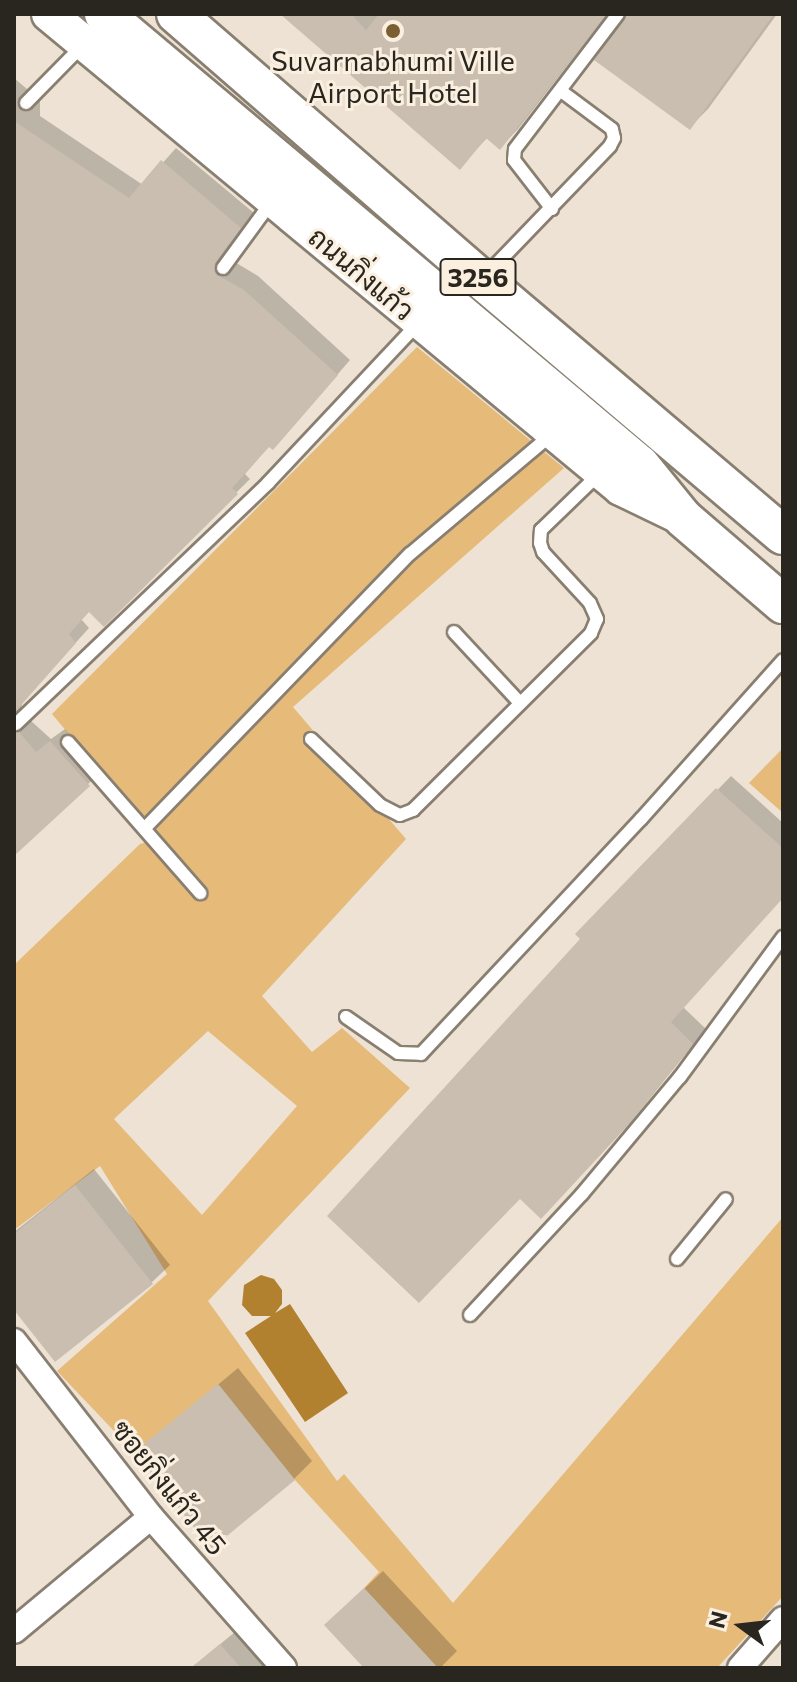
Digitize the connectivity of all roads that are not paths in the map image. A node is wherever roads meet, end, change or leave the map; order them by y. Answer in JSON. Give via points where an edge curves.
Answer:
{"nodes":[{"id":1,"x":49,"y":14,"type":"edge"},
{"id":2,"x":618,"y":14,"type":"edge"},
{"id":3,"x":194,"y":19,"type":"edge"},
{"id":4,"x":94,"y":29,"type":"edge"},
{"id":5,"x":561,"y":91,"type":"junction"},
{"id":6,"x":26,"y":103,"type":"dead end"},
{"id":7,"x":274,"y":198,"type":"junction"},
{"id":8,"x":552,"y":209,"type":"junction"},
{"id":9,"x":223,"y":268,"type":"dead end"},
{"id":10,"x":482,"y":280,"type":"junction"},
{"id":11,"x":419,"y":321,"type":"junction"},
{"id":12,"x":554,"y":433,"type":"junction"},
{"id":13,"x":602,"y":472,"type":"junction"},
{"id":14,"x":683,"y":518,"type":"junction"},
{"id":15,"x":783,"y":535,"type":"edge"},
{"id":16,"x":783,"y":604,"type":"edge"},
{"id":17,"x":454,"y":632,"type":"dead end"},
{"id":18,"x":783,"y":660,"type":"edge"},
{"id":19,"x":520,"y":703,"type":"junction"},
{"id":20,"x":16,"y":724,"type":"dead end"},
{"id":21,"x":311,"y":739,"type":"dead end"},
{"id":22,"x":68,"y":742,"type":"dead end"},
{"id":23,"x":145,"y":828,"type":"junction"},
{"id":24,"x":200,"y":893,"type":"dead end"},
{"id":25,"x":783,"y":937,"type":"edge"},
{"id":26,"x":346,"y":1017,"type":"dead end"},
{"id":27,"x":726,"y":1199,"type":"dead end"},
{"id":28,"x":677,"y":1259,"type":"dead end"},
{"id":29,"x":470,"y":1315,"type":"dead end"},
{"id":30,"x":14,"y":1341,"type":"edge"},
{"id":31,"x":151,"y":1517,"type":"junction"},
{"id":32,"x":783,"y":1619,"type":"edge"},
{"id":33,"x":14,"y":1631,"type":"edge"},
{"id":34,"x":284,"y":1668,"type":"edge"},
{"id":35,"x":740,"y":1668,"type":"edge"}],
"edges":[{"from":1,"to":4,"type":"main road","name":"ถนนกิ่งแก้ว","number":"3256"},
{"from":2,"to":5,"type":"lane"},
{"from":3,"to":10,"type":"main road","number":"3256"},
{"from":4,"to":6,"type":"lane"},
{"from":4,"to":7,"type":"main road","name":"ถนนกิ่งแก้ว","number":"3256"},
{"from":4,"to":14,"type":"main road","name":"ถนนกิ่งแก้ว","number":"3256","via":[[640,465]]},
{"from":5,"to":8,"type":"lane","via":[[513,155]]},
{"from":5,"to":8,"type":"lane","via":[[612,129],[614,138]]},
{"from":7,"to":9,"type":"lane"},
{"from":7,"to":11,"type":"main road","name":"ถนนกิ่งแก้ว","number":"3256"},
{"from":8,"to":10,"type":"lane"},
{"from":10,"to":15,"type":"main road","number":"3256"},
{"from":11,"to":12,"type":"main road","name":"ถนนกิ่งแก้ว","number":"3256"},
{"from":11,"to":20,"type":"lane","via":[[268,483]]},
{"from":12,"to":13,"type":"main road","name":"ถนนกิ่งแก้ว","number":"3256"},
{"from":12,"to":23,"type":"lane","via":[[410,554]]},
{"from":13,"to":14,"type":"main road","name":"ถนนกิ่งแก้ว","number":"3256","via":[[621,488]]},
{"from":13,"to":19,"type":"lane","via":[[541,530],[540,543],[597,619],[591,633]]},
{"from":14,"to":16,"type":"main road","name":"ถนนกิ่งแก้ว","number":"3256"},
{"from":17,"to":19,"type":"lane"},
{"from":18,"to":26,"type":"lane","via":[[421,1054],[398,1053]]},
{"from":19,"to":21,"type":"lane","via":[[413,810],[400,815],[380,805]]},
{"from":22,"to":23,"type":"lane"},
{"from":23,"to":24,"type":"lane"},
{"from":25,"to":29,"type":"lane","via":[[680,1077]]},
{"from":27,"to":28,"type":"lane"},
{"from":30,"to":31,"type":"street","name":"ซอยกิ่งแก้ว 45"},
{"from":31,"to":33,"type":"street"},
{"from":31,"to":34,"type":"street","name":"ซอยกิ่งแก้ว 45"},
{"from":32,"to":35,"type":"street"}]}
